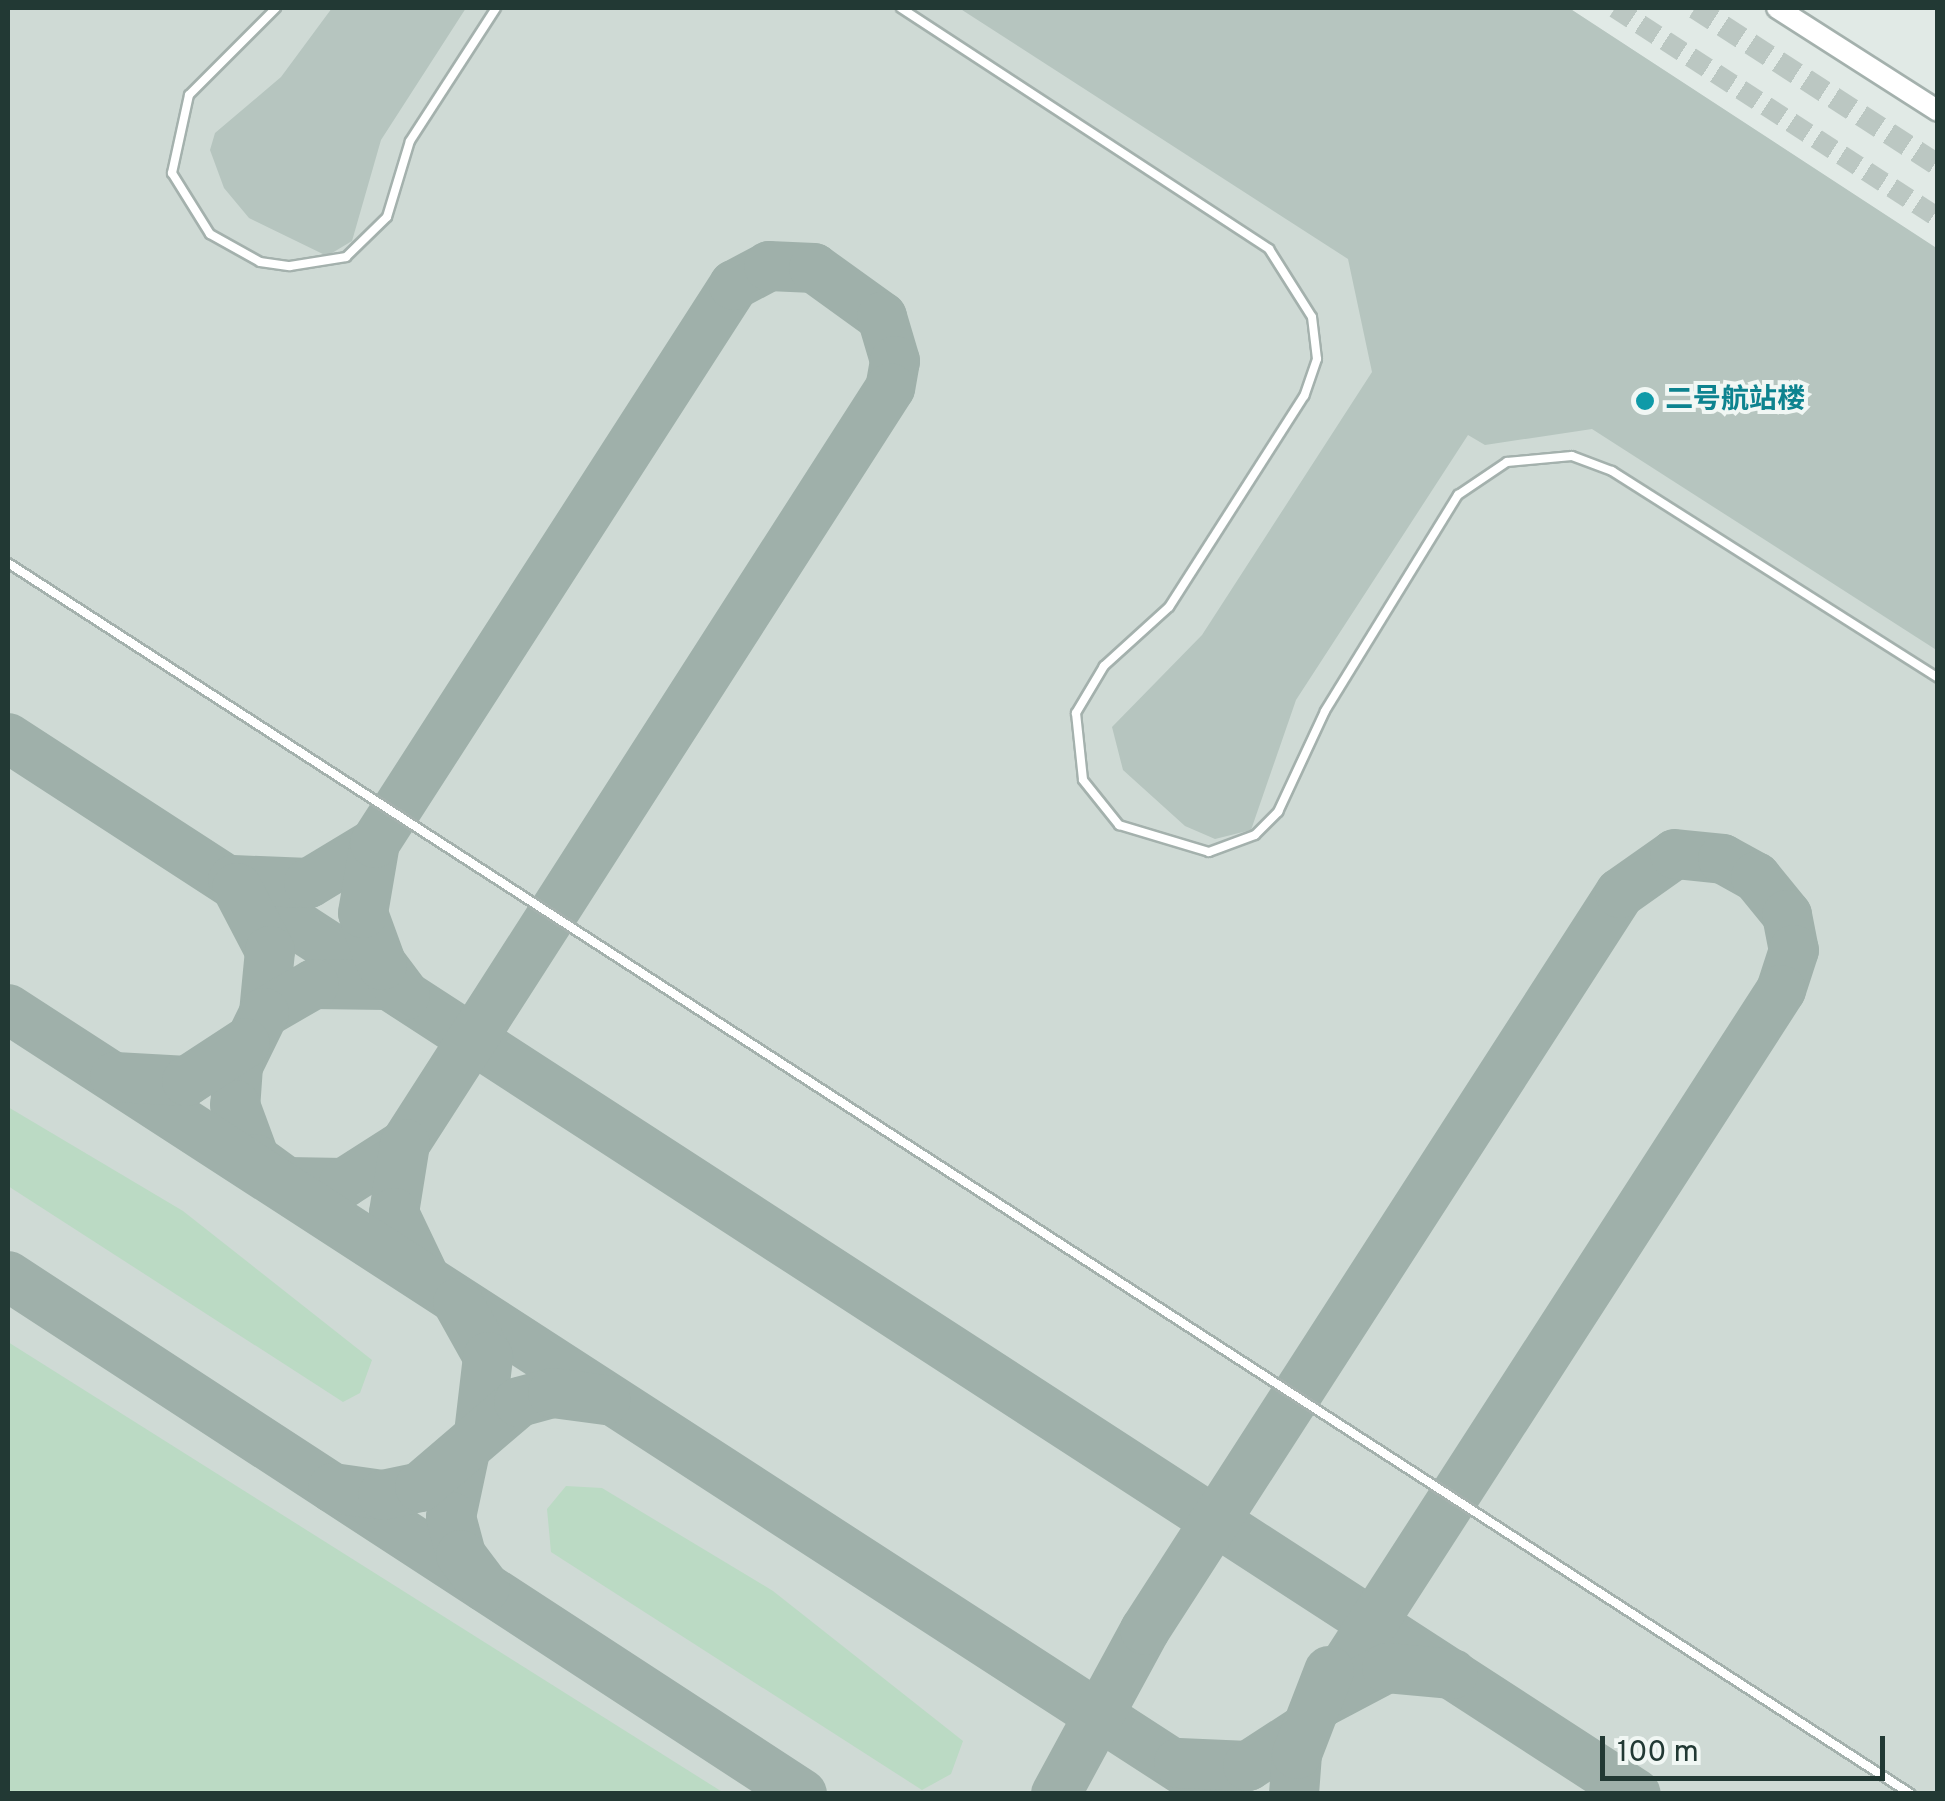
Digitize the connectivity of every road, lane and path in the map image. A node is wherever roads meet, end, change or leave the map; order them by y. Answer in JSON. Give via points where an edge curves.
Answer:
{"nodes":[{"id":1,"x":276,"y":8,"type":"edge"},
{"id":2,"x":496,"y":8,"type":"edge"},
{"id":3,"x":901,"y":8,"type":"edge"},
{"id":4,"x":1777,"y":8,"type":"edge"},
{"id":5,"x":1938,"y":111,"type":"edge"},
{"id":6,"x":8,"y":562,"type":"edge"},
{"id":7,"x":1938,"y":678,"type":"edge"},
{"id":8,"x":1911,"y":1794,"type":"edge"}],
"edges":[{"from":1,"to":2,"type":"lane","via":[[190,95],[172,174],[186,209],[230,250],[290,266],[346,257],[387,217],[416,130]]},
{"from":3,"to":7,"type":"lane","via":[[1269,249],[1312,317],[1316,359],[1304,396],[1170,607],[1104,666],[1080,702],[1074,753],[1119,825],[1209,852],[1255,836],[1278,812],[1326,711],[1458,495],[1507,462],[1572,456],[1612,471]]},
{"from":4,"to":5,"type":"street"},
{"from":6,"to":8,"type":"lane"}]}
